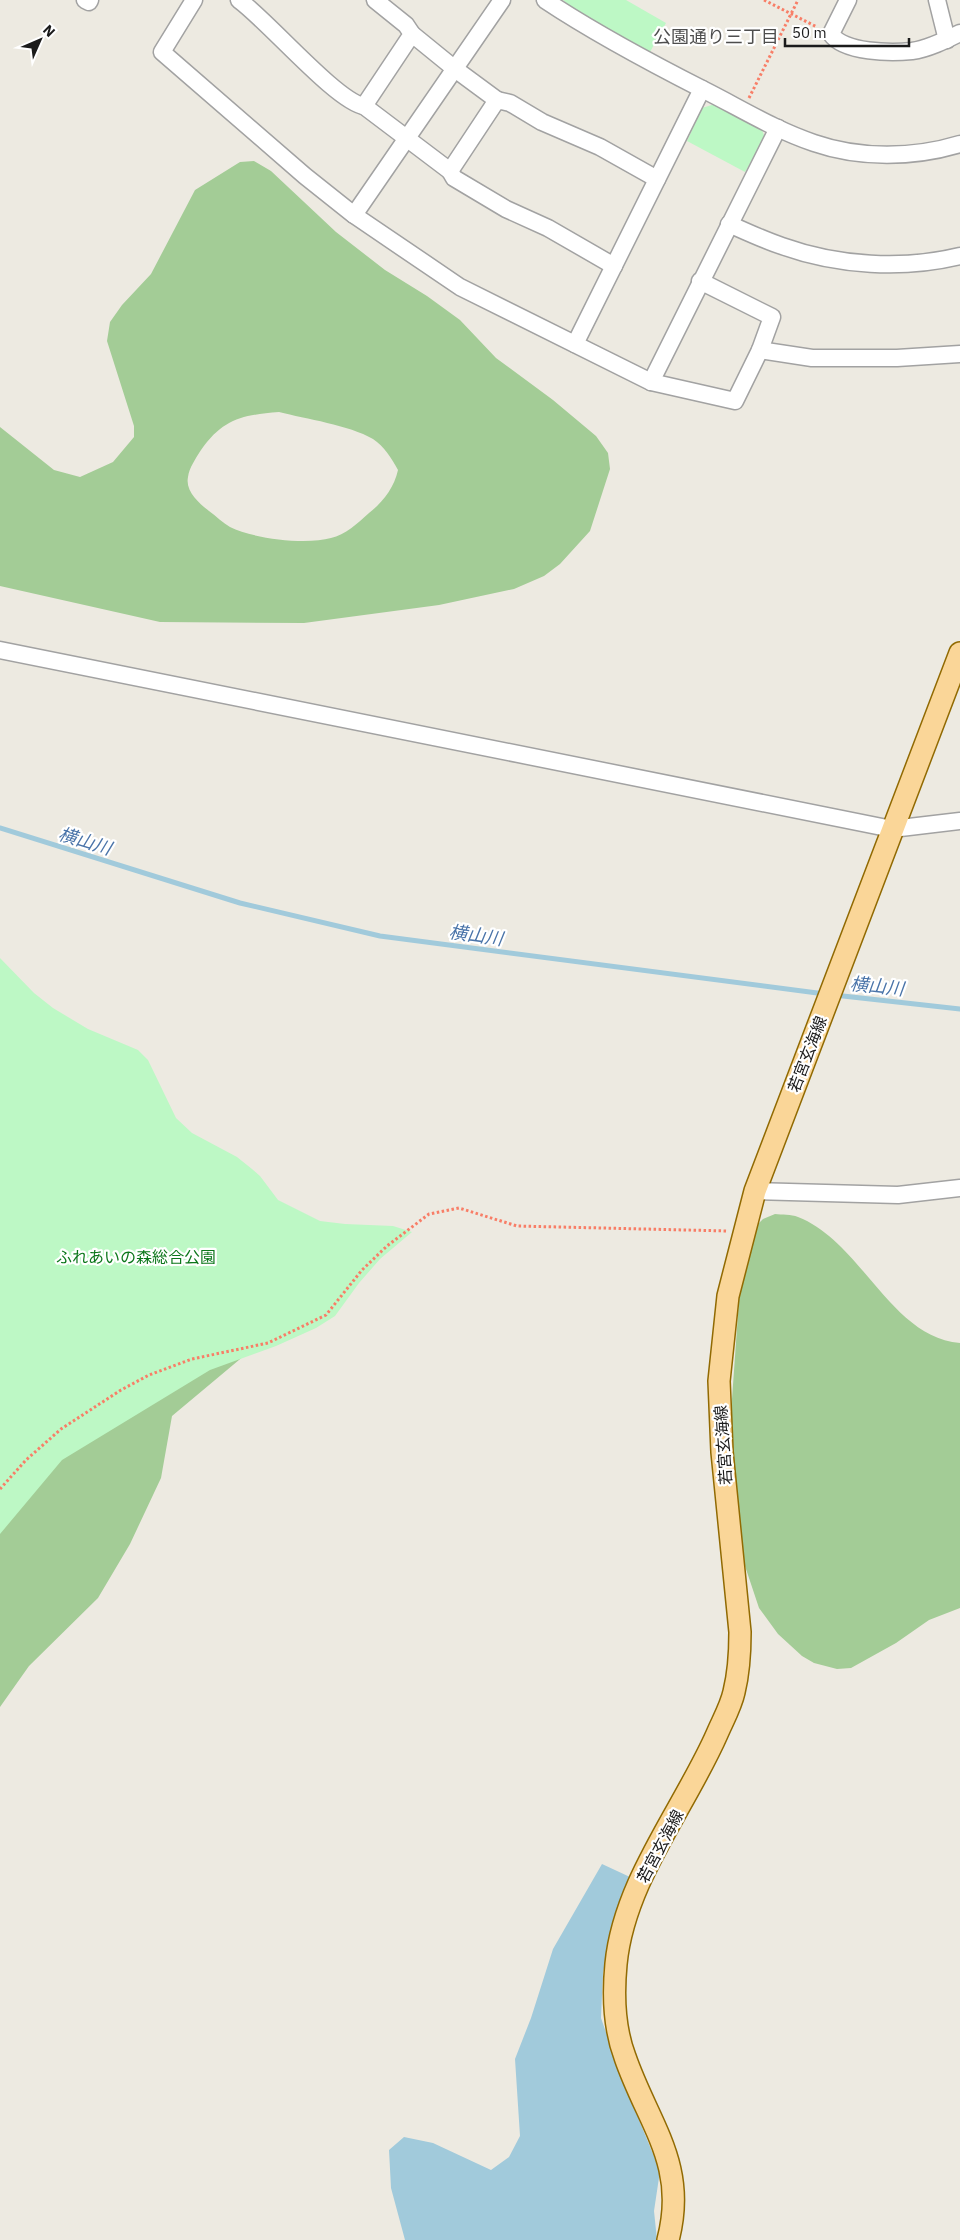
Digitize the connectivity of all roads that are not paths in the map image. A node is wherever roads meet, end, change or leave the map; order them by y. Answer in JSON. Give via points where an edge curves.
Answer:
{"nodes":[{"id":1,"x":85,"y":0,"type":"edge"},
{"id":2,"x":90,"y":0,"type":"edge"},
{"id":3,"x":194,"y":0,"type":"edge"},
{"id":4,"x":240,"y":0,"type":"edge"},
{"id":5,"x":375,"y":0,"type":"edge"},
{"id":6,"x":502,"y":0,"type":"edge"},
{"id":7,"x":545,"y":0,"type":"edge"},
{"id":8,"x":848,"y":0,"type":"edge"},
{"id":9,"x":937,"y":0,"type":"edge"},
{"id":10,"x":412,"y":34,"type":"junction"},
{"id":11,"x":953,"y":37,"type":"edge"},
{"id":12,"x":455,"y":69,"type":"junction"},
{"id":13,"x":702,"y":89,"type":"junction"},
{"id":14,"x":497,"y":100,"type":"junction"},
{"id":15,"x":364,"y":106,"type":"junction"},
{"id":16,"x":778,"y":128,"type":"junction"},
{"id":17,"x":407,"y":138,"type":"junction"},
{"id":18,"x":960,"y":144,"type":"edge"},
{"id":19,"x":450,"y":170,"type":"junction"},
{"id":20,"x":657,"y":179,"type":"junction"},
{"id":21,"x":354,"y":215,"type":"junction"},
{"id":22,"x":729,"y":224,"type":"junction"},
{"id":23,"x":960,"y":256,"type":"edge"},
{"id":24,"x":614,"y":266,"type":"junction"},
{"id":25,"x":700,"y":281,"type":"junction"},
{"id":26,"x":575,"y":344,"type":"junction"},
{"id":27,"x":760,"y":350,"type":"junction"},
{"id":28,"x":960,"y":354,"type":"edge"},
{"id":29,"x":651,"y":382,"type":"junction"},
{"id":30,"x":0,"y":650,"type":"edge"},
{"id":31,"x":960,"y":652,"type":"edge"},
{"id":32,"x":960,"y":821,"type":"edge"},
{"id":33,"x":892,"y":829,"type":"junction"},
{"id":34,"x":960,"y":1188,"type":"edge"},
{"id":35,"x":755,"y":1191,"type":"junction"},
{"id":36,"x":668,"y":2240,"type":"edge"}],
"edges":[{"from":1,"to":2,"type":"street"},
{"from":3,"to":21,"type":"street","via":[[162,52],[304,176]]},
{"from":4,"to":15,"type":"street","via":[[329,83],[355,104]]},
{"from":5,"to":10,"type":"street","via":[[406,25]]},
{"from":6,"to":12,"type":"street"},
{"from":7,"to":13,"type":"street","via":[[637,57]]},
{"from":8,"to":11,"type":"street","via":[[831,34],[837,42],[869,51],[913,51]]},
{"from":9,"to":11,"type":"street"},
{"from":10,"to":12,"type":"street"},
{"from":10,"to":15,"type":"street"},
{"from":12,"to":14,"type":"street"},
{"from":12,"to":17,"type":"street"},
{"from":13,"to":16,"type":"street"},
{"from":13,"to":20,"type":"street"},
{"from":14,"to":19,"type":"street"},
{"from":14,"to":20,"type":"street","via":[[510,103],[542,122],[600,147]]},
{"from":15,"to":17,"type":"street"},
{"from":16,"to":18,"type":"street","via":[[814,143],[863,153],[913,154]]},
{"from":16,"to":22,"type":"street"},
{"from":17,"to":19,"type":"street"},
{"from":17,"to":21,"type":"street"},
{"from":19,"to":24,"type":"street","via":[[454,178],[506,209],[548,228]]},
{"from":20,"to":24,"type":"street"},
{"from":21,"to":26,"type":"street","via":[[460,287]]},
{"from":22,"to":23,"type":"street","via":[[783,247],[831,259],[915,263]]},
{"from":22,"to":25,"type":"street"},
{"from":24,"to":26,"type":"street"},
{"from":25,"to":27,"type":"street","via":[[772,317]]},
{"from":25,"to":29,"type":"street"},
{"from":26,"to":29,"type":"street"},
{"from":27,"to":28,"type":"street","via":[[812,358]]},
{"from":27,"to":29,"type":"street","via":[[735,401]]},
{"from":30,"to":33,"type":"street"},
{"from":31,"to":33,"type":"main road","name":"若宮玄海線"},
{"from":32,"to":33,"type":"street"},
{"from":33,"to":35,"type":"main road","name":"若宮玄海線"},
{"from":34,"to":35,"type":"street","via":[[898,1195]]},
{"from":35,"to":36,"type":"main road","name":"若宮玄海線","via":[[728,1296],[719,1381],[722,1452],[740,1632],[736,1684],[702,1768],[645,1871],[624,1919],[616,1964],[617,2031],[624,2057],[665,2147],[674,2183],[673,2219]]}]}
